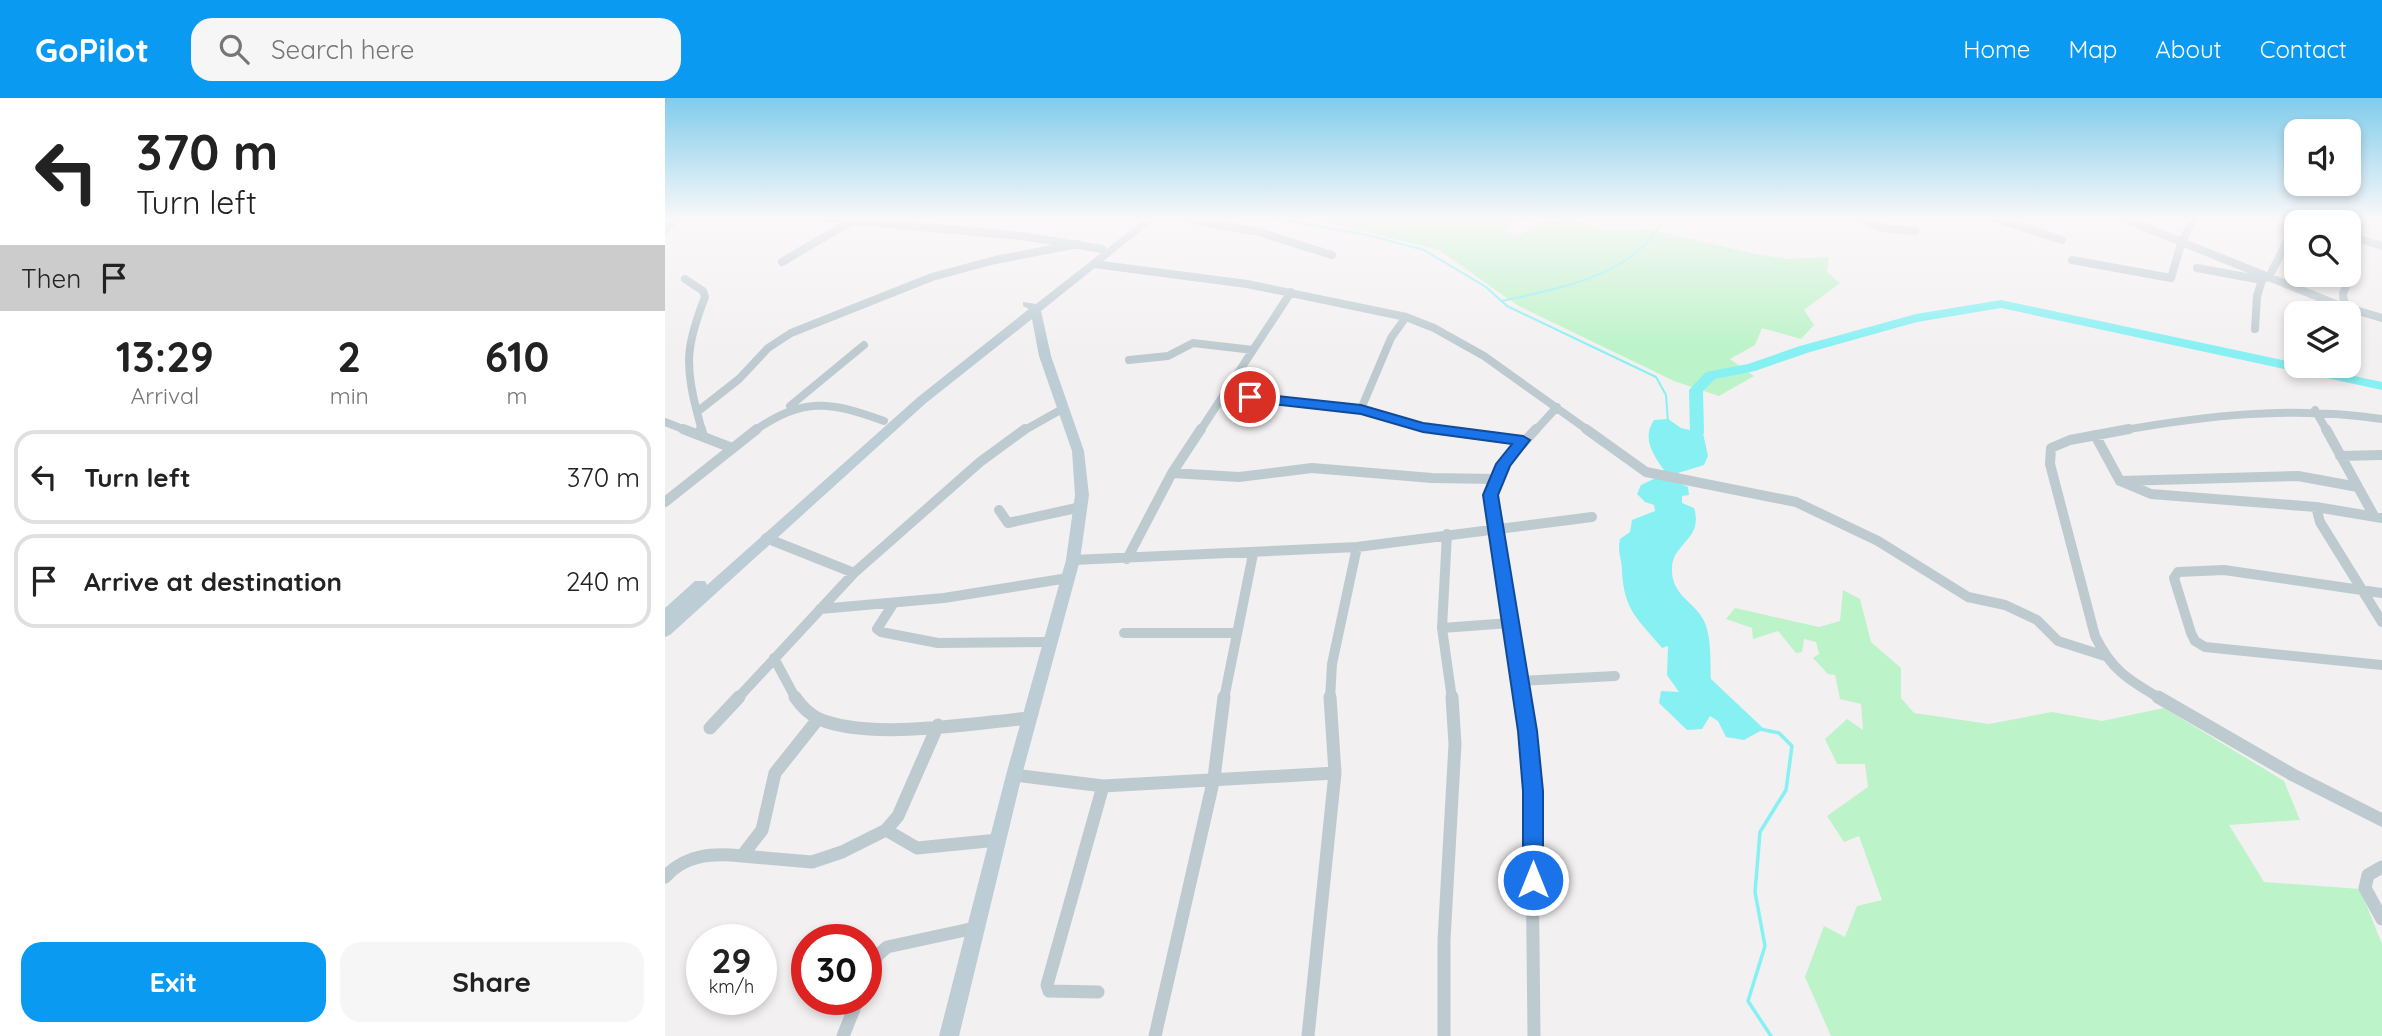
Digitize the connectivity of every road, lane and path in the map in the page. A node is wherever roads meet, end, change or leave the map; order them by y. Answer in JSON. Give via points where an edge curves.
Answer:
{"nodes":[{"id":1,"x":988,"y":262,"type":"edge"},
{"id":2,"x":1086,"y":262,"type":"edge"},
{"id":3,"x":1097,"y":262,"type":"edge"},
{"id":4,"x":2082,"y":262,"type":"edge"},
{"id":5,"x":2176,"y":262,"type":"edge"},
{"id":6,"x":2225,"y":262,"type":"edge"},
{"id":7,"x":2274,"y":262,"type":"edge"},
{"id":8,"x":1094,"y":264,"type":"junction"},
{"id":9,"x":2197,"y":268,"type":"dead end"},
{"id":10,"x":2266,"y":278,"type":"junction"},
{"id":11,"x":685,"y":279,"type":"dead end"},
{"id":12,"x":1291,"y":292,"type":"junction"},
{"id":13,"x":2329,"y":301,"type":"edge"},
{"id":14,"x":1031,"y":306,"type":"junction"},
{"id":15,"x":2361,"y":312,"type":"edge"},
{"id":16,"x":1406,"y":317,"type":"junction"},
{"id":17,"x":2382,"y":318,"type":"edge"},
{"id":18,"x":2255,"y":329,"type":"dead end"},
{"id":19,"x":864,"y":345,"type":"dead end"},
{"id":20,"x":1253,"y":350,"type":"junction"},
{"id":21,"x":1129,"y":359,"type":"dead end"},
{"id":22,"x":1225,"y":396,"type":"junction"},
{"id":23,"x":1557,"y":407,"type":"junction"},
{"id":24,"x":1063,"y":408,"type":"junction"},
{"id":25,"x":1361,"y":409,"type":"junction"},
{"id":26,"x":2315,"y":410,"type":"junction"},
{"id":27,"x":697,"y":412,"type":"junction"},
{"id":28,"x":780,"y":415,"type":"junction"},
{"id":29,"x":2382,"y":419,"type":"edge"},
{"id":30,"x":884,"y":421,"type":"junction"},
{"id":31,"x":668,"y":425,"type":"edge"},
{"id":32,"x":2095,"y":435,"type":"junction"},
{"id":33,"x":703,"y":436,"type":"junction"},
{"id":34,"x":1523,"y":440,"type":"junction"},
{"id":35,"x":732,"y":448,"type":"junction"},
{"id":36,"x":2382,"y":455,"type":"edge"},
{"id":37,"x":2340,"y":456,"type":"junction"},
{"id":38,"x":1172,"y":473,"type":"junction"},
{"id":39,"x":1495,"y":479,"type":"junction"},
{"id":40,"x":2120,"y":481,"type":"junction"},
{"id":41,"x":2358,"y":487,"type":"junction"},
{"id":42,"x":665,"y":502,"type":"edge"},
{"id":43,"x":1081,"y":507,"type":"junction"},
{"id":44,"x":2316,"y":507,"type":"junction"},
{"id":45,"x":999,"y":510,"type":"dead end"},
{"id":46,"x":1593,"y":517,"type":"dead end"},
{"id":47,"x":2378,"y":517,"type":"edge"},
{"id":48,"x":1495,"y":528,"type":"junction"},
{"id":49,"x":1447,"y":534,"type":"junction"},
{"id":50,"x":766,"y":538,"type":"junction"},
{"id":51,"x":1357,"y":547,"type":"junction"},
{"id":52,"x":1253,"y":554,"type":"junction"},
{"id":53,"x":1127,"y":559,"type":"junction"},
{"id":54,"x":1073,"y":560,"type":"junction"},
{"id":55,"x":854,"y":573,"type":"junction"},
{"id":56,"x":1068,"y":578,"type":"junction"},
{"id":57,"x":2364,"y":591,"type":"junction"},
{"id":58,"x":2382,"y":593,"type":"edge"},
{"id":59,"x":694,"y":596,"type":"junction"},
{"id":60,"x":893,"y":604,"type":"junction"},
{"id":61,"x":820,"y":609,"type":"junction"},
{"id":62,"x":667,"y":612,"type":"edge"},
{"id":63,"x":2382,"y":622,"type":"edge"},
{"id":64,"x":1510,"y":623,"type":"junction"},
{"id":65,"x":1442,"y":628,"type":"junction"},
{"id":66,"x":665,"y":631,"type":"edge"},
{"id":67,"x":1124,"y":633,"type":"dead end"},
{"id":68,"x":1236,"y":633,"type":"junction"},
{"id":69,"x":1050,"y":642,"type":"junction"},
{"id":70,"x":2105,"y":656,"type":"junction"},
{"id":71,"x":774,"y":665,"type":"junction"},
{"id":72,"x":2382,"y":665,"type":"edge"},
{"id":73,"x":1615,"y":676,"type":"dead end"},
{"id":74,"x":1519,"y":681,"type":"junction"},
{"id":75,"x":1030,"y":718,"type":"junction"},
{"id":76,"x":818,"y":719,"type":"junction"},
{"id":77,"x":937,"y":725,"type":"junction"},
{"id":78,"x":710,"y":728,"type":"dead end"},
{"id":79,"x":1335,"y":773,"type":"junction"},
{"id":80,"x":1014,"y":775,"type":"junction"},
{"id":81,"x":1214,"y":778,"type":"junction"},
{"id":82,"x":1103,"y":786,"type":"junction"},
{"id":83,"x":2382,"y":820,"type":"edge"},
{"id":84,"x":886,"y":830,"type":"junction"},
{"id":85,"x":997,"y":840,"type":"junction"},
{"id":86,"x":742,"y":856,"type":"junction"},
{"id":87,"x":2382,"y":867,"type":"edge"},
{"id":88,"x":665,"y":877,"type":"edge"},
{"id":89,"x":2382,"y":919,"type":"edge"},
{"id":90,"x":975,"y":928,"type":"junction"},
{"id":91,"x":882,"y":951,"type":"edge"},
{"id":92,"x":1098,"y":992,"type":"dead end"},
{"id":93,"x":852,"y":1015,"type":"edge"},
{"id":94,"x":843,"y":1036,"type":"edge"},
{"id":95,"x":949,"y":1036,"type":"edge"},
{"id":96,"x":1154,"y":1036,"type":"edge"},
{"id":97,"x":1308,"y":1036,"type":"edge"},
{"id":98,"x":1444,"y":1036,"type":"edge"},
{"id":99,"x":1534,"y":1036,"type":"edge"}],
"edges":[{"from":1,"to":27,"type":"street","via":[[932,277],[791,333]]},
{"from":2,"to":14,"type":"main road"},
{"from":3,"to":8,"type":"main road"},
{"from":4,"to":5,"type":"street","via":[[2171,278]]},
{"from":6,"to":10,"type":"street"},
{"from":7,"to":10,"type":"street"},
{"from":8,"to":12,"type":"street"},
{"from":8,"to":14,"type":"main road"},
{"from":9,"to":10,"type":"street"},
{"from":10,"to":13,"type":"street"},
{"from":10,"to":18,"type":"street","via":[[2257,296]]},
{"from":11,"to":27,"type":"street","via":[[703,290],[705,297],[689,338],[689,383]]},
{"from":12,"to":16,"type":"street"},
{"from":12,"to":20,"type":"street"},
{"from":14,"to":24,"type":"main road"},
{"from":14,"to":30,"type":"main road"},
{"from":14,"to":50,"type":"main road"},
{"from":15,"to":17,"type":"street"},
{"from":16,"to":23,"type":"street","via":[[1466,345]]},
{"from":16,"to":25,"type":"street","via":[[1385,349]]},
{"from":19,"to":28,"type":"street"},
{"from":20,"to":21,"type":"street","via":[[1193,343],[1168,356]]},
{"from":20,"to":22,"type":"street"},
{"from":22,"to":25,"type":"street"},
{"from":22,"to":38,"type":"street"},
{"from":23,"to":34,"type":"street"},
{"from":23,"to":70,"type":"street","via":[[1646,472],[1796,502],[1878,541],[1968,597],[2005,605],[2036,620],[2058,641]]},
{"from":24,"to":43,"type":"main road","via":[[1079,451]]},
{"from":24,"to":55,"type":"street","via":[[980,462]]},
{"from":25,"to":34,"type":"street","via":[[1423,428]]},
{"from":26,"to":29,"type":"street"},
{"from":26,"to":32,"type":"street","via":[[2228,415]]},
{"from":26,"to":37,"type":"street"},
{"from":27,"to":33,"type":"street"},
{"from":28,"to":30,"type":"street","via":[[815,404]]},
{"from":28,"to":35,"type":"street"},
{"from":30,"to":59,"type":"main road"},
{"from":31,"to":33,"type":"street"},
{"from":32,"to":40,"type":"street"},
{"from":32,"to":70,"type":"street","via":[[2058,443],[2051,448],[2050,464],[2095,636]]},
{"from":33,"to":35,"type":"street"},
{"from":34,"to":39,"type":"street"},
{"from":35,"to":42,"type":"street"},
{"from":36,"to":37,"type":"street"},
{"from":37,"to":41,"type":"street"},
{"from":38,"to":39,"type":"street","via":[[1239,477],[1312,468]]},
{"from":38,"to":53,"type":"street"},
{"from":39,"to":48,"type":"street","via":[[1490,495]]},
{"from":40,"to":41,"type":"street","via":[[2298,476]]},
{"from":40,"to":44,"type":"street","via":[[2151,494]]},
{"from":41,"to":47,"type":"street"},
{"from":43,"to":45,"type":"street","via":[[1008,523]]},
{"from":43,"to":54,"type":"main road"},
{"from":44,"to":47,"type":"street"},
{"from":44,"to":57,"type":"street","via":[[2320,522]]},
{"from":46,"to":48,"type":"street"},
{"from":48,"to":49,"type":"street"},
{"from":48,"to":64,"type":"street"},
{"from":49,"to":51,"type":"street"},
{"from":49,"to":65,"type":"street"},
{"from":50,"to":55,"type":"street"},
{"from":50,"to":59,"type":"main road"},
{"from":51,"to":52,"type":"street"},
{"from":51,"to":79,"type":"street","via":[[1332,664]]},
{"from":52,"to":53,"type":"street"},
{"from":52,"to":68,"type":"street"},
{"from":53,"to":54,"type":"street"},
{"from":54,"to":56,"type":"main road"},
{"from":55,"to":61,"type":"street"},
{"from":56,"to":60,"type":"street"},
{"from":56,"to":69,"type":"main road"},
{"from":57,"to":58,"type":"street"},
{"from":57,"to":63,"type":"street"},
{"from":57,"to":72,"type":"street","via":[[2224,570],[2178,572],[2174,578],[2191,633],[2205,647]]},
{"from":59,"to":62,"type":"main road"},
{"from":59,"to":66,"type":"main road"},
{"from":60,"to":61,"type":"street"},
{"from":60,"to":69,"type":"street","via":[[877,629],[881,632],[938,643]]},
{"from":61,"to":71,"type":"street"},
{"from":64,"to":65,"type":"street"},
{"from":64,"to":74,"type":"street"},
{"from":65,"to":98,"type":"street","via":[[1455,716]]},
{"from":67,"to":68,"type":"street"},
{"from":68,"to":81,"type":"street"},
{"from":69,"to":75,"type":"main road"},
{"from":70,"to":83,"type":"street","via":[[2122,676],[2293,775]]},
{"from":71,"to":76,"type":"street","via":[[801,705]]},
{"from":71,"to":78,"type":"street"},
{"from":73,"to":74,"type":"street"},
{"from":74,"to":99,"type":"street","via":[[1533,791]]},
{"from":75,"to":77,"type":"street"},
{"from":75,"to":80,"type":"main road"},
{"from":76,"to":77,"type":"street","via":[[862,727]]},
{"from":76,"to":86,"type":"street","via":[[775,773],[762,830]]},
{"from":77,"to":84,"type":"street","via":[[898,816]]},
{"from":79,"to":81,"type":"street"},
{"from":79,"to":97,"type":"street"},
{"from":80,"to":82,"type":"street"},
{"from":80,"to":85,"type":"main road"},
{"from":81,"to":82,"type":"street"},
{"from":81,"to":96,"type":"street"},
{"from":82,"to":92,"type":"street","via":[[1047,985],[1049,991]]},
{"from":84,"to":85,"type":"street","via":[[917,848]]},
{"from":84,"to":86,"type":"street","via":[[812,862]]},
{"from":85,"to":90,"type":"main road"},
{"from":86,"to":88,"type":"street","via":[[709,853],[681,863]]},
{"from":87,"to":89,"type":"street","via":[[2368,875],[2365,888]]},
{"from":90,"to":91,"type":"street"},
{"from":90,"to":95,"type":"main road"},
{"from":93,"to":94,"type":"street"}]}
